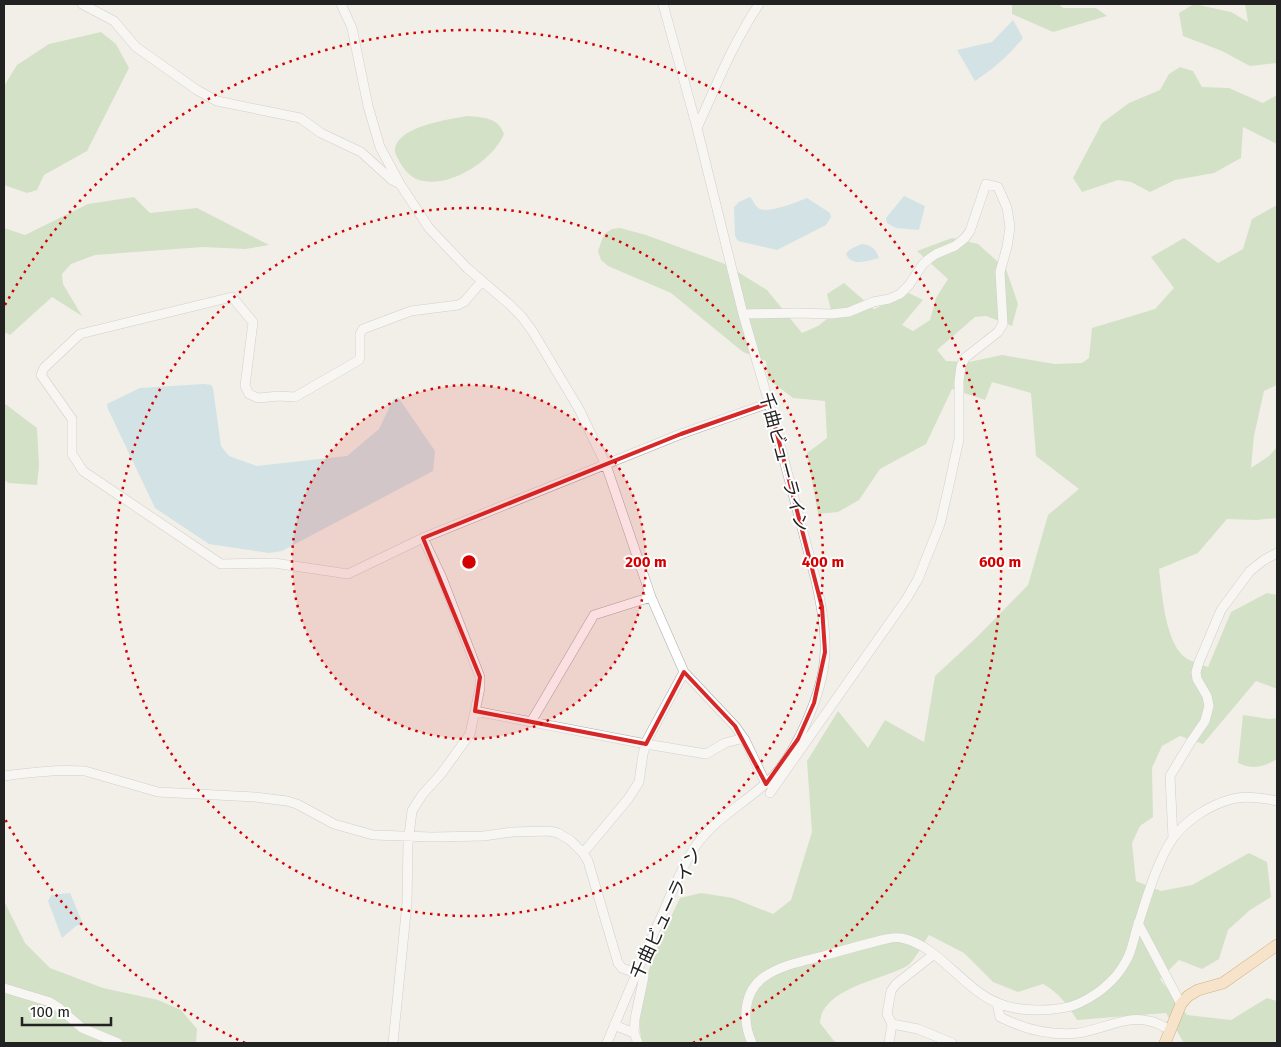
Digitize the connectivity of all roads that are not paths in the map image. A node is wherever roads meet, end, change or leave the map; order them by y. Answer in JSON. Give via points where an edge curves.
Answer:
{"nodes":[{"id":1,"x":82,"y":4,"type":"edge"},
{"id":2,"x":341,"y":4,"type":"edge"},
{"id":3,"x":663,"y":4,"type":"edge"},
{"id":4,"x":759,"y":4,"type":"edge"},
{"id":5,"x":697,"y":128,"type":"junction"},
{"id":6,"x":400,"y":184,"type":"junction"},
{"id":7,"x":482,"y":281,"type":"junction"},
{"id":8,"x":743,"y":314,"type":"junction"},
{"id":9,"x":769,"y":403,"type":"junction"},
{"id":10,"x":606,"y":465,"type":"junction"},
{"id":11,"x":423,"y":538,"type":"junction"},
{"id":12,"x":1277,"y":553,"type":"edge"},
{"id":13,"x":651,"y":597,"type":"junction"},
{"id":14,"x":684,"y":672,"type":"junction"},
{"id":15,"x":475,"y":711,"type":"junction"},
{"id":16,"x":531,"y":722,"type":"junction"},
{"id":17,"x":745,"y":740,"type":"junction"},
{"id":18,"x":646,"y":744,"type":"junction"},
{"id":19,"x":4,"y":776,"type":"edge"},
{"id":20,"x":768,"y":789,"type":"junction"},
{"id":21,"x":1277,"y":801,"type":"edge"},
{"id":22,"x":409,"y":836,"type":"junction"},
{"id":23,"x":1173,"y":838,"type":"junction"},
{"id":24,"x":583,"y":853,"type":"junction"},
{"id":25,"x":1138,"y":923,"type":"junction"},
{"id":26,"x":1277,"y":945,"type":"edge"},
{"id":27,"x":933,"y":955,"type":"junction"},
{"id":28,"x":636,"y":973,"type":"junction"},
{"id":29,"x":4,"y":988,"type":"edge"},
{"id":30,"x":997,"y":1003,"type":"junction"},
{"id":31,"x":1181,"y":1004,"type":"junction"},
{"id":32,"x":892,"y":1024,"type":"junction"},
{"id":33,"x":614,"y":1025,"type":"junction"},
{"id":34,"x":1170,"y":1030,"type":"junction"},
{"id":35,"x":634,"y":1033,"type":"junction"},
{"id":36,"x":118,"y":1043,"type":"edge"},
{"id":37,"x":393,"y":1043,"type":"edge"},
{"id":38,"x":606,"y":1043,"type":"edge"},
{"id":39,"x":638,"y":1043,"type":"edge"},
{"id":40,"x":752,"y":1043,"type":"edge"},
{"id":41,"x":889,"y":1043,"type":"edge"},
{"id":42,"x":952,"y":1043,"type":"edge"},
{"id":43,"x":1165,"y":1043,"type":"edge"}],
"edges":[{"from":1,"to":6,"type":"street","via":[[114,21],[136,47],[197,90],[217,101],[300,118],[321,133],[361,152]]},
{"from":2,"to":6,"type":"street","via":[[352,28],[380,147]]},
{"from":3,"to":5,"type":"street","name":"千曲ビューライン"},
{"from":4,"to":5,"type":"street","via":[[724,67]]},
{"from":5,"to":8,"type":"street","name":"千曲ビューライン"},
{"from":6,"to":7,"type":"street","via":[[430,228]]},
{"from":7,"to":10,"type":"street","via":[[534,332]]},
{"from":7,"to":11,"type":"street","via":[[458,305],[411,311],[363,329],[358,360],[296,397],[258,398],[249,394],[245,386],[252,320],[232,297],[80,334],[41,372],[72,419],[72,454],[83,471],[221,564],[274,563],[348,574]]},
{"from":8,"to":9,"type":"street","name":"千曲ビューライン"},
{"from":8,"to":20,"type":"street","via":[[849,312],[900,294],[923,264],[965,238],[986,184],[998,187],[1007,208],[1010,227],[1000,272],[1003,324],[998,332],[965,358],[961,366],[959,439],[940,524],[907,598]]},
{"from":9,"to":10,"type":"street"},
{"from":9,"to":20,"type":"street","name":"千曲ビューライン","via":[[822,607],[825,652],[814,703],[798,739]]},
{"from":10,"to":11,"type":"street"},
{"from":10,"to":13,"type":"street"},
{"from":11,"to":15,"type":"street","via":[[480,677]]},
{"from":12,"to":23,"type":"street","via":[[1250,570],[1222,610],[1199,662],[1196,672],[1209,706],[1205,721],[1170,776]]},
{"from":13,"to":14,"type":"street"},
{"from":13,"to":16,"type":"street","via":[[594,615]]},
{"from":14,"to":17,"type":"street"},
{"from":14,"to":18,"type":"street"},
{"from":15,"to":16,"type":"street"},
{"from":15,"to":22,"type":"street","via":[[470,734],[414,807]]},
{"from":16,"to":18,"type":"street"},
{"from":17,"to":18,"type":"street","via":[[725,743],[706,754]]},
{"from":17,"to":20,"type":"street"},
{"from":18,"to":24,"type":"street","via":[[639,782]]},
{"from":19,"to":22,"type":"street","via":[[73,770],[158,792],[277,798],[297,804],[348,829],[372,835]]},
{"from":20,"to":28,"type":"street","name":"千曲ビューライン","via":[[718,821],[695,846]]},
{"from":21,"to":23,"type":"street","via":[[1250,797],[1233,799],[1205,810]]},
{"from":22,"to":24,"type":"street","via":[[484,836],[549,831],[570,840]]},
{"from":22,"to":37,"type":"street","via":[[407,903]]},
{"from":23,"to":25,"type":"street","via":[[1157,870]]},
{"from":24,"to":28,"type":"street","via":[[618,964]]},
{"from":25,"to":30,"type":"street","via":[[1127,960],[1109,984],[1088,999],[1057,1010],[1024,1010]]},
{"from":25,"to":31,"type":"street"},
{"from":26,"to":31,"type":"main road","via":[[1223,983],[1198,990]]},
{"from":27,"to":30,"type":"street","via":[[982,995]]},
{"from":27,"to":32,"type":"street","via":[[891,991],[887,1014]]},
{"from":27,"to":40,"type":"street","via":[[909,940],[886,939],[772,972],[756,986],[745,1006]]},
{"from":28,"to":33,"type":"street","name":"千曲ビューライン"},
{"from":28,"to":35,"type":"street","via":[[645,978]]},
{"from":29,"to":36,"type":"street","via":[[50,1002],[82,1028]]},
{"from":30,"to":34,"type":"street","via":[[1000,1017],[1042,1032],[1076,1033],[1139,1020]]},
{"from":31,"to":34,"type":"main road"},
{"from":32,"to":41,"type":"street"},
{"from":32,"to":42,"type":"street","via":[[918,1029]]},
{"from":33,"to":35,"type":"street"},
{"from":33,"to":38,"type":"street","name":"千曲ビューライン"},
{"from":34,"to":43,"type":"main road"},
{"from":35,"to":39,"type":"street"}]}
